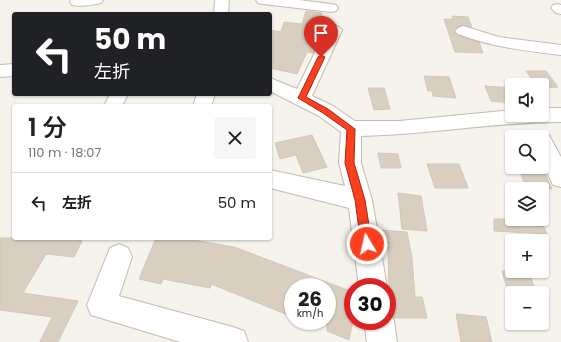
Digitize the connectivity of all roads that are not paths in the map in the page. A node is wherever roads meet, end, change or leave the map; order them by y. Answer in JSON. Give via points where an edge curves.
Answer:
{"nodes":[{"id":1,"x":96,"y":0,"type":"edge"},
{"id":2,"x":222,"y":0,"type":"edge"},
{"id":3,"x":263,"y":0,"type":"edge"},
{"id":4,"x":77,"y":2,"type":"dead end"},
{"id":5,"x":330,"y":8,"type":"dead end"},
{"id":6,"x":220,"y":12,"type":"edge"},
{"id":7,"x":334,"y":30,"type":"dead end"},
{"id":8,"x":463,"y":31,"type":"dead end"},
{"id":9,"x":561,"y":50,"type":"edge"},
{"id":10,"x":12,"y":70,"type":"edge"},
{"id":11,"x":0,"y":71,"type":"edge"},
{"id":12,"x":272,"y":85,"type":"edge"},
{"id":13,"x":302,"y":98,"type":"junction"},
{"id":14,"x":549,"y":115,"type":"edge"},
{"id":15,"x":561,"y":115,"type":"edge"},
{"id":16,"x":505,"y":118,"type":"edge"},
{"id":17,"x":351,"y":129,"type":"junction"},
{"id":18,"x":549,"y":155,"type":"edge"},
{"id":19,"x":561,"y":178,"type":"edge"},
{"id":20,"x":272,"y":179,"type":"edge"},
{"id":21,"x":360,"y":200,"type":"junction"},
{"id":22,"x":119,"y":257,"type":"dead end"},
{"id":23,"x":372,"y":278,"type":"edge"},
{"id":24,"x":380,"y":330,"type":"edge"},
{"id":25,"x":233,"y":342,"type":"edge"},
{"id":26,"x":382,"y":342,"type":"edge"}],
"edges":[{"from":1,"to":4,"type":"street"},
{"from":2,"to":6,"type":"street"},
{"from":3,"to":5,"type":"street"},
{"from":7,"to":13,"type":"street"},
{"from":8,"to":9,"type":"street","via":[[498,42]]},
{"from":10,"to":11,"type":"street"},
{"from":12,"to":13,"type":"street"},
{"from":13,"to":17,"type":"street"},
{"from":14,"to":15,"type":"street"},
{"from":16,"to":17,"type":"street","via":[[399,128]]},
{"from":17,"to":21,"type":"street","via":[[350,163]]},
{"from":18,"to":19,"type":"street"},
{"from":20,"to":21,"type":"street"},
{"from":21,"to":23,"type":"street"},
{"from":22,"to":25,"type":"street","via":[[101,305]]},
{"from":24,"to":26,"type":"street"}]}
